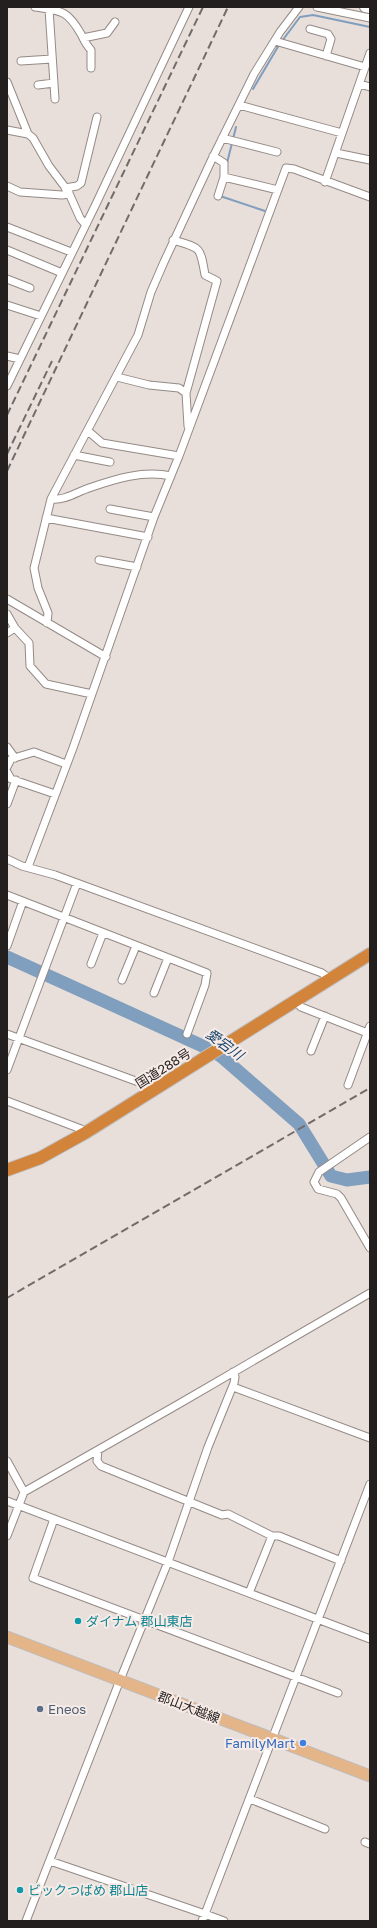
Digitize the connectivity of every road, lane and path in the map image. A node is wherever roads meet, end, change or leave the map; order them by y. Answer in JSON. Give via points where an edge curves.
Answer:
{"nodes":[{"id":1,"x":35,"y":7,"type":"edge"},
{"id":2,"x":189,"y":7,"type":"edge"},
{"id":3,"x":300,"y":7,"type":"edge"},
{"id":4,"x":317,"y":7,"type":"edge"},
{"id":5,"x":365,"y":7,"type":"edge"},
{"id":6,"x":370,"y":8,"type":"edge"},
{"id":7,"x":49,"y":9,"type":"junction"},
{"id":8,"x":370,"y":18,"type":"edge"},
{"id":9,"x":115,"y":22,"type":"dead end"},
{"id":10,"x":310,"y":29,"type":"dead end"},
{"id":11,"x":83,"y":38,"type":"junction"},
{"id":12,"x":275,"y":41,"type":"junction"},
{"id":13,"x":370,"y":52,"type":"edge"},
{"id":14,"x":326,"y":56,"type":"junction"},
{"id":15,"x":52,"y":59,"type":"junction"},
{"id":16,"x":21,"y":61,"type":"dead end"},
{"id":17,"x":365,"y":67,"type":"junction"},
{"id":18,"x":91,"y":68,"type":"dead end"},
{"id":19,"x":7,"y":82,"type":"edge"},
{"id":20,"x":54,"y":83,"type":"junction"},
{"id":21,"x":38,"y":84,"type":"dead end"},
{"id":22,"x":360,"y":84,"type":"junction"},
{"id":23,"x":370,"y":87,"type":"edge"},
{"id":24,"x":55,"y":99,"type":"dead end"},
{"id":25,"x":239,"y":105,"type":"junction"},
{"id":26,"x":97,"y":117,"type":"dead end"},
{"id":27,"x":7,"y":130,"type":"edge"},
{"id":28,"x":342,"y":133,"type":"junction"},
{"id":29,"x":28,"y":134,"type":"junction"},
{"id":30,"x":222,"y":138,"type":"junction"},
{"id":31,"x":277,"y":152,"type":"dead end"},
{"id":32,"x":336,"y":153,"type":"junction"},
{"id":33,"x":213,"y":156,"type":"junction"},
{"id":34,"x":370,"y":160,"type":"edge"},
{"id":35,"x":224,"y":177,"type":"junction"},
{"id":36,"x":325,"y":182,"type":"junction"},
{"id":37,"x":7,"y":186,"type":"edge"},
{"id":38,"x":278,"y":190,"type":"junction"},
{"id":39,"x":67,"y":191,"type":"junction"},
{"id":40,"x":218,"y":196,"type":"dead end"},
{"id":41,"x":370,"y":197,"type":"edge"},
{"id":42,"x":86,"y":224,"type":"junction"},
{"id":43,"x":7,"y":227,"type":"edge"},
{"id":44,"x":173,"y":240,"type":"junction"},
{"id":45,"x":7,"y":250,"type":"edge"},
{"id":46,"x":71,"y":252,"type":"junction"},
{"id":47,"x":62,"y":273,"type":"junction"},
{"id":48,"x":7,"y":279,"type":"edge"},
{"id":49,"x":30,"y":288,"type":"dead end"},
{"id":50,"x":7,"y":305,"type":"edge"},
{"id":51,"x":41,"y":316,"type":"junction"},
{"id":52,"x":7,"y":356,"type":"edge"},
{"id":53,"x":20,"y":359,"type":"junction"},
{"id":54,"x":117,"y":377,"type":"junction"},
{"id":55,"x":7,"y":386,"type":"edge"},
{"id":56,"x":186,"y":393,"type":"junction"},
{"id":57,"x":189,"y":428,"type":"junction"},
{"id":58,"x":88,"y":431,"type":"junction"},
{"id":59,"x":74,"y":455,"type":"junction"},
{"id":60,"x":179,"y":456,"type":"junction"},
{"id":61,"x":110,"y":462,"type":"dead end"},
{"id":62,"x":171,"y":476,"type":"junction"},
{"id":63,"x":51,"y":499,"type":"junction"},
{"id":64,"x":110,"y":509,"type":"dead end"},
{"id":65,"x":154,"y":517,"type":"junction"},
{"id":66,"x":46,"y":518,"type":"junction"},
{"id":67,"x":148,"y":537,"type":"junction"},
{"id":68,"x":99,"y":560,"type":"dead end"},
{"id":69,"x":137,"y":567,"type":"junction"},
{"id":70,"x":7,"y":599,"type":"edge"},
{"id":71,"x":7,"y":614,"type":"edge"},
{"id":72,"x":47,"y":623,"type":"junction"},
{"id":73,"x":15,"y":628,"type":"junction"},
{"id":74,"x":7,"y":633,"type":"edge"},
{"id":75,"x":106,"y":657,"type":"junction"},
{"id":76,"x":92,"y":694,"type":"junction"},
{"id":77,"x":7,"y":747,"type":"edge"},
{"id":78,"x":15,"y":758,"type":"junction"},
{"id":79,"x":66,"y":764,"type":"junction"},
{"id":80,"x":7,"y":767,"type":"edge"},
{"id":81,"x":10,"y":777,"type":"edge"},
{"id":82,"x":55,"y":794,"type":"junction"},
{"id":83,"x":7,"y":804,"type":"edge"},
{"id":84,"x":7,"y":859,"type":"edge"},
{"id":85,"x":28,"y":867,"type":"junction"},
{"id":86,"x":77,"y":883,"type":"junction"},
{"id":87,"x":7,"y":895,"type":"edge"},
{"id":88,"x":22,"y":901,"type":"junction"},
{"id":89,"x":64,"y":918,"type":"junction"},
{"id":90,"x":103,"y":933,"type":"junction"},
{"id":91,"x":7,"y":946,"type":"edge"},
{"id":92,"x":136,"y":946,"type":"junction"},
{"id":93,"x":370,"y":954,"type":"edge"},
{"id":94,"x":168,"y":958,"type":"junction"},
{"id":95,"x":91,"y":964,"type":"dead end"},
{"id":96,"x":330,"y":979,"type":"junction"},
{"id":97,"x":122,"y":980,"type":"dead end"},
{"id":98,"x":154,"y":993,"type":"dead end"},
{"id":99,"x":295,"y":1001,"type":"junction"},
{"id":100,"x":325,"y":1016,"type":"junction"},
{"id":101,"x":369,"y":1031,"type":"edge"},
{"id":102,"x":7,"y":1034,"type":"edge"},
{"id":103,"x":187,"y":1034,"type":"dead end"},
{"id":104,"x":19,"y":1039,"type":"junction"},
{"id":105,"x":311,"y":1051,"type":"dead end"},
{"id":106,"x":7,"y":1070,"type":"edge"},
{"id":107,"x":348,"y":1085,"type":"dead end"},
{"id":108,"x":153,"y":1091,"type":"junction"},
{"id":109,"x":7,"y":1101,"type":"edge"},
{"id":110,"x":85,"y":1134,"type":"junction"},
{"id":111,"x":370,"y":1137,"type":"edge"},
{"id":112,"x":7,"y":1170,"type":"edge"},
{"id":113,"x":370,"y":1248,"type":"edge"},
{"id":114,"x":370,"y":1292,"type":"edge"},
{"id":115,"x":233,"y":1372,"type":"junction"},
{"id":116,"x":233,"y":1387,"type":"junction"},
{"id":117,"x":370,"y":1438,"type":"edge"},
{"id":118,"x":98,"y":1450,"type":"junction"},
{"id":119,"x":7,"y":1461,"type":"edge"},
{"id":120,"x":370,"y":1484,"type":"edge"},
{"id":121,"x":24,"y":1492,"type":"junction"},
{"id":122,"x":7,"y":1501,"type":"edge"},
{"id":123,"x":190,"y":1501,"type":"junction"},
{"id":124,"x":19,"y":1505,"type":"junction"},
{"id":125,"x":54,"y":1519,"type":"junction"},
{"id":126,"x":7,"y":1536,"type":"edge"},
{"id":127,"x":272,"y":1536,"type":"junction"},
{"id":128,"x":341,"y":1561,"type":"junction"},
{"id":129,"x":168,"y":1562,"type":"junction"},
{"id":130,"x":249,"y":1593,"type":"junction"},
{"id":131,"x":144,"y":1620,"type":"junction"},
{"id":132,"x":318,"y":1620,"type":"junction"},
{"id":133,"x":7,"y":1637,"type":"edge"},
{"id":134,"x":370,"y":1639,"type":"edge"},
{"id":135,"x":296,"y":1678,"type":"junction"},
{"id":136,"x":120,"y":1680,"type":"junction"},
{"id":137,"x":338,"y":1693,"type":"dead end"},
{"id":138,"x":272,"y":1739,"type":"junction"},
{"id":139,"x":370,"y":1776,"type":"edge"},
{"id":140,"x":250,"y":1799,"type":"junction"},
{"id":141,"x":325,"y":1829,"type":"dead end"},
{"id":142,"x":50,"y":1861,"type":"junction"},
{"id":143,"x":205,"y":1914,"type":"junction"},
{"id":144,"x":26,"y":1921,"type":"edge"},
{"id":145,"x":202,"y":1921,"type":"edge"},
{"id":146,"x":224,"y":1921,"type":"edge"}],
"edges":[{"from":1,"to":7,"type":"street"},
{"from":2,"to":42,"type":"street"},
{"from":3,"to":12,"type":"street"},
{"from":4,"to":8,"type":"street"},
{"from":5,"to":6,"type":"street"},
{"from":7,"to":11,"type":"street","via":[[68,15]]},
{"from":7,"to":15,"type":"street"},
{"from":9,"to":11,"type":"street","via":[[107,33]]},
{"from":10,"to":14,"type":"street","via":[[328,34],[331,39]]},
{"from":11,"to":18,"type":"street","via":[[91,50]]},
{"from":12,"to":14,"type":"street"},
{"from":12,"to":25,"type":"street","via":[[254,74]]},
{"from":13,"to":17,"type":"street"},
{"from":14,"to":17,"type":"street"},
{"from":15,"to":16,"type":"street"},
{"from":15,"to":20,"type":"street"},
{"from":17,"to":22,"type":"street"},
{"from":19,"to":29,"type":"street"},
{"from":20,"to":21,"type":"street"},
{"from":20,"to":24,"type":"street"},
{"from":22,"to":23,"type":"street"},
{"from":22,"to":28,"type":"street"},
{"from":25,"to":28,"type":"street"},
{"from":25,"to":30,"type":"street"},
{"from":26,"to":39,"type":"street","via":[[81,183]]},
{"from":27,"to":29,"type":"street"},
{"from":28,"to":32,"type":"street"},
{"from":29,"to":39,"type":"street","via":[[37,143],[49,166]]},
{"from":30,"to":31,"type":"street"},
{"from":30,"to":33,"type":"street"},
{"from":32,"to":34,"type":"street"},
{"from":32,"to":36,"type":"street"},
{"from":33,"to":35,"type":"street","via":[[224,164]]},
{"from":33,"to":44,"type":"street"},
{"from":35,"to":38,"type":"street"},
{"from":35,"to":40,"type":"street"},
{"from":36,"to":38,"type":"street","via":[[286,168]]},
{"from":36,"to":41,"type":"street"},
{"from":37,"to":39,"type":"street","via":[[20,192],[62,195]]},
{"from":38,"to":57,"type":"street"},
{"from":39,"to":42,"type":"street","via":[[80,218]]},
{"from":42,"to":46,"type":"street"},
{"from":43,"to":46,"type":"street"},
{"from":44,"to":54,"type":"street","via":[[151,292],[138,335]]},
{"from":44,"to":56,"type":"street","via":[[197,248],[201,253],[205,275],[217,281]]},
{"from":45,"to":47,"type":"street"},
{"from":46,"to":47,"type":"street"},
{"from":47,"to":51,"type":"street"},
{"from":48,"to":49,"type":"street"},
{"from":50,"to":51,"type":"street"},
{"from":51,"to":53,"type":"street"},
{"from":52,"to":53,"type":"street"},
{"from":53,"to":55,"type":"street"},
{"from":54,"to":56,"type":"street","via":[[149,385],[179,388]]},
{"from":54,"to":58,"type":"street"},
{"from":56,"to":57,"type":"street"},
{"from":57,"to":60,"type":"street"},
{"from":58,"to":59,"type":"street"},
{"from":58,"to":60,"type":"street","via":[[102,443]]},
{"from":59,"to":61,"type":"street"},
{"from":59,"to":63,"type":"street"},
{"from":60,"to":62,"type":"street"},
{"from":62,"to":63,"type":"street","via":[[149,474],[120,478],[59,499]]},
{"from":62,"to":65,"type":"street"},
{"from":63,"to":66,"type":"street"},
{"from":64,"to":65,"type":"street"},
{"from":65,"to":67,"type":"street"},
{"from":66,"to":67,"type":"street"},
{"from":66,"to":72,"type":"street","via":[[34,568],[38,588],[48,613]]},
{"from":67,"to":69,"type":"street"},
{"from":68,"to":69,"type":"street"},
{"from":69,"to":75,"type":"street"},
{"from":70,"to":72,"type":"street"},
{"from":71,"to":73,"type":"street"},
{"from":72,"to":75,"type":"street"},
{"from":73,"to":74,"type":"street"},
{"from":73,"to":76,"type":"street","via":[[30,643],[30,666],[41,680],[46,684]]},
{"from":75,"to":76,"type":"street"},
{"from":76,"to":79,"type":"street"},
{"from":77,"to":78,"type":"street"},
{"from":78,"to":79,"type":"street","via":[[34,752]]},
{"from":78,"to":80,"type":"street","via":[[11,759]]},
{"from":79,"to":82,"type":"street"},
{"from":81,"to":82,"type":"street"},
{"from":81,"to":83,"type":"street"},
{"from":82,"to":85,"type":"street"},
{"from":84,"to":85,"type":"street"},
{"from":85,"to":86,"type":"street"},
{"from":86,"to":89,"type":"street"},
{"from":86,"to":96,"type":"street","via":[[322,973]]},
{"from":87,"to":88,"type":"street"},
{"from":88,"to":89,"type":"street"},
{"from":88,"to":91,"type":"street"},
{"from":89,"to":90,"type":"street"},
{"from":89,"to":104,"type":"street"},
{"from":90,"to":92,"type":"street"},
{"from":90,"to":95,"type":"street"},
{"from":92,"to":94,"type":"street"},
{"from":92,"to":97,"type":"street"},
{"from":93,"to":96,"type":"highway","name":"国道288号"},
{"from":94,"to":98,"type":"street"},
{"from":94,"to":103,"type":"street","via":[[207,975]]},
{"from":96,"to":99,"type":"highway","name":"国道288号"},
{"from":99,"to":100,"type":"street"},
{"from":99,"to":108,"type":"highway","name":"国道288号"},
{"from":100,"to":101,"type":"street"},
{"from":100,"to":105,"type":"street"},
{"from":101,"to":107,"type":"street"},
{"from":102,"to":104,"type":"street"},
{"from":104,"to":106,"type":"street"},
{"from":104,"to":108,"type":"street","via":[[144,1084]]},
{"from":108,"to":110,"type":"highway","name":"国道288号"},
{"from":109,"to":110,"type":"street","via":[[81,1129]]},
{"from":110,"to":112,"type":"highway","name":"国道288号","via":[[40,1158]]},
{"from":111,"to":113,"type":"street","via":[[319,1172],[314,1182],[318,1189],[334,1193],[341,1198]]},
{"from":114,"to":115,"type":"street"},
{"from":115,"to":116,"type":"street"},
{"from":115,"to":118,"type":"street"},
{"from":116,"to":117,"type":"street"},
{"from":116,"to":123,"type":"street","via":[[208,1447]]},
{"from":118,"to":121,"type":"street"},
{"from":118,"to":123,"type":"street","via":[[98,1461],[101,1466]]},
{"from":119,"to":121,"type":"street"},
{"from":120,"to":128,"type":"street"},
{"from":121,"to":124,"type":"street"},
{"from":122,"to":124,"type":"street"},
{"from":123,"to":127,"type":"street","via":[[222,1515],[228,1514]]},
{"from":123,"to":129,"type":"street"},
{"from":124,"to":125,"type":"street"},
{"from":124,"to":126,"type":"street"},
{"from":125,"to":129,"type":"street"},
{"from":125,"to":131,"type":"street","via":[[33,1578]]},
{"from":127,"to":128,"type":"street","via":[[279,1536]]},
{"from":127,"to":130,"type":"street"},
{"from":128,"to":132,"type":"street"},
{"from":129,"to":130,"type":"street"},
{"from":129,"to":131,"type":"street"},
{"from":130,"to":132,"type":"street"},
{"from":131,"to":135,"type":"street"},
{"from":131,"to":136,"type":"street"},
{"from":132,"to":134,"type":"street"},
{"from":132,"to":135,"type":"street"},
{"from":133,"to":136,"type":"main road","name":"郡山大越線"},
{"from":135,"to":137,"type":"street"},
{"from":135,"to":138,"type":"street"},
{"from":136,"to":138,"type":"main road","name":"郡山大越線"},
{"from":136,"to":142,"type":"street"},
{"from":138,"to":139,"type":"main road","name":"郡山大越線"},
{"from":138,"to":140,"type":"street"},
{"from":140,"to":141,"type":"street"},
{"from":140,"to":143,"type":"street"},
{"from":142,"to":143,"type":"street"},
{"from":142,"to":144,"type":"street"},
{"from":143,"to":145,"type":"street"},
{"from":143,"to":146,"type":"street"}]}
